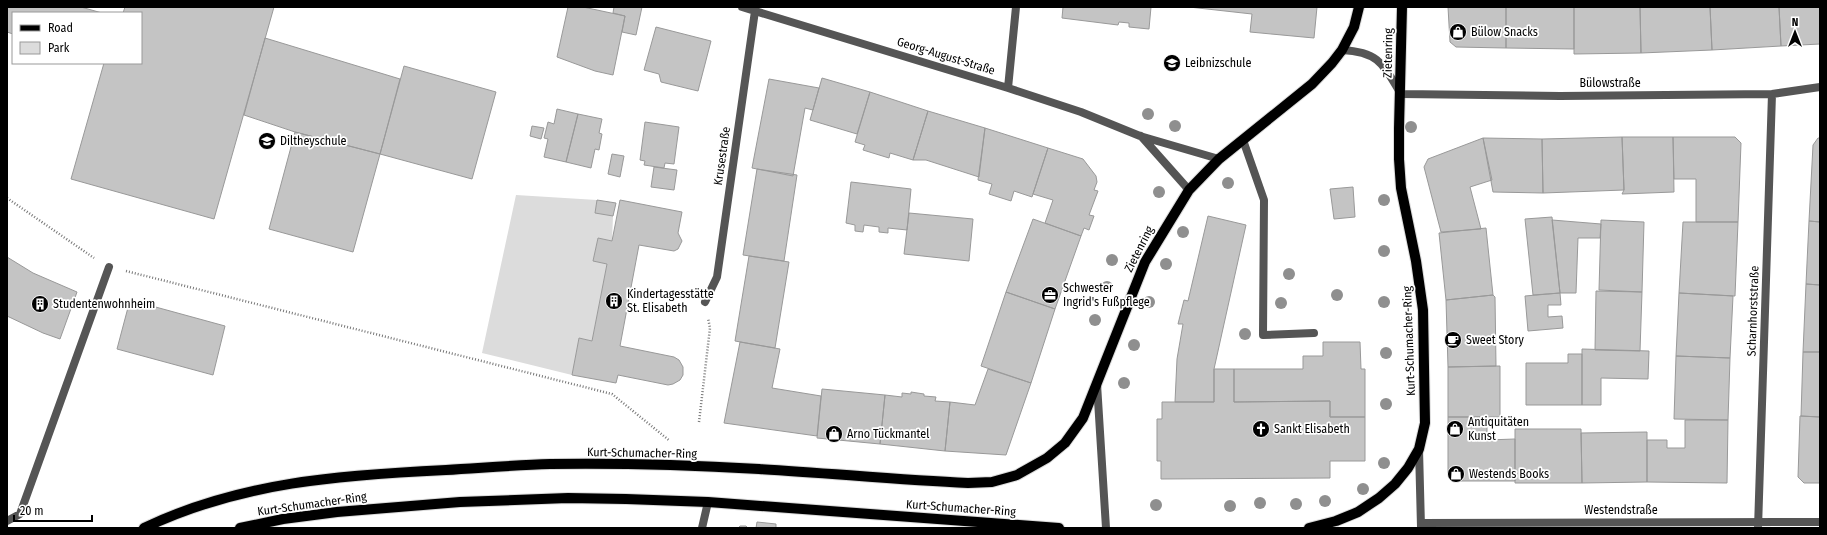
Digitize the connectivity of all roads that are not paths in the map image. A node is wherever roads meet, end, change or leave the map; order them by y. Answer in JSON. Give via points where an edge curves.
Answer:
{"nodes":[{"id":1,"x":742,"y":7,"type":"edge"},
{"id":2,"x":1016,"y":7,"type":"edge"},
{"id":3,"x":1359,"y":7,"type":"edge"},
{"id":4,"x":1402,"y":7,"type":"edge"},
{"id":5,"x":755,"y":11,"type":"junction"},
{"id":6,"x":1342,"y":50,"type":"junction"},
{"id":7,"x":1820,"y":87,"type":"edge"},
{"id":8,"x":1008,"y":88,"type":"junction"},
{"id":9,"x":1400,"y":94,"type":"junction"},
{"id":10,"x":1772,"y":94,"type":"junction"},
{"id":11,"x":1140,"y":136,"type":"junction"},
{"id":12,"x":1243,"y":140,"type":"junction"},
{"id":13,"x":1219,"y":159,"type":"junction"},
{"id":14,"x":1189,"y":190,"type":"junction"},
{"id":15,"x":109,"y":266,"type":"road end"},
{"id":16,"x":705,"y":302,"type":"dead end"},
{"id":17,"x":1314,"y":333,"type":"dead end"},
{"id":18,"x":1097,"y":382,"type":"junction"},
{"id":19,"x":1420,"y":449,"type":"junction"},
{"id":20,"x":708,"y":502,"type":"junction"},
{"id":21,"x":7,"y":521,"type":"edge"},
{"id":22,"x":1820,"y":522,"type":"edge"},
{"id":23,"x":283,"y":523,"type":"edge"},
{"id":24,"x":1758,"y":525,"type":"edge"},
{"id":25,"x":1421,"y":526,"type":"edge"},
{"id":26,"x":144,"y":528,"type":"edge"},
{"id":27,"x":240,"y":528,"type":"edge"},
{"id":28,"x":702,"y":528,"type":"edge"},
{"id":29,"x":1059,"y":528,"type":"edge"},
{"id":30,"x":1106,"y":528,"type":"edge"},
{"id":31,"x":1310,"y":528,"type":"edge"}],
"edges":[{"from":1,"to":5,"type":"street","name":"Georg-August-Straße"},
{"from":2,"to":8,"type":"street"},
{"from":3,"to":6,"type":"main road","name":"Zietenring","via":[[1354,27]]},
{"from":4,"to":9,"type":"main road","name":"Zietenring"},
{"from":5,"to":8,"type":"street","name":"Georg-August-Straße"},
{"from":5,"to":16,"type":"street","name":"Krusestraße","via":[[717,277]]},
{"from":6,"to":9,"type":"street","name":"Zietenring","via":[[1367,53],[1376,58],[1385,67]]},
{"from":6,"to":12,"type":"main road","name":"Zietenring","via":[[1312,84]]},
{"from":7,"to":10,"type":"street","name":"Bülowstraße"},
{"from":8,"to":11,"type":"street","name":"Georg-August-Straße","via":[[1081,112]]},
{"from":9,"to":10,"type":"street","name":"Bülowstraße"},
{"from":9,"to":19,"type":"main road","name":"Kurt-Schumacher-Ring","via":[[1401,188],[1423,310],[1425,423]]},
{"from":10,"to":24,"type":"street","name":"Scharnhorststraße"},
{"from":11,"to":13,"type":"street","name":"Georg-August-Straße"},
{"from":11,"to":14,"type":"street","name":"Georg-August-Straße"},
{"from":12,"to":13,"type":"main road","name":"Zietenring"},
{"from":12,"to":17,"type":"street","via":[[1264,200],[1263,335]]},
{"from":13,"to":14,"type":"main road","name":"Zietenring"},
{"from":14,"to":18,"type":"main road","name":"Zietenring","via":[[1145,262]]},
{"from":15,"to":21,"type":"street","via":[[20,514]]},
{"from":18,"to":26,"type":"main road","name":"Kurt-Schumacher-Ring","via":[[1083,418],[1065,443],[1032,468],[992,482],[968,484],[758,469],[608,464],[430,470],[339,477],[271,486],[219,499]]},
{"from":18,"to":30,"type":"street","name":"Zietenring"},
{"from":19,"to":25,"type":"street"},
{"from":19,"to":31,"type":"main road","name":"Kurt-Schumacher-Ring","via":[[1395,484],[1379,498],[1358,512]]},
{"from":20,"to":23,"type":"main road","name":"Kurt-Schumacher-Ring","via":[[575,498],[460,502],[337,512]]},
{"from":20,"to":28,"type":"street"},
{"from":20,"to":29,"type":"main road","name":"Kurt-Schumacher-Ring"},
{"from":22,"to":24,"type":"street","name":"Westendstraße"},
{"from":23,"to":27,"type":"main road","name":"Kurt-Schumacher-Ring"},
{"from":24,"to":25,"type":"street","name":"Westendstraße"}]}
